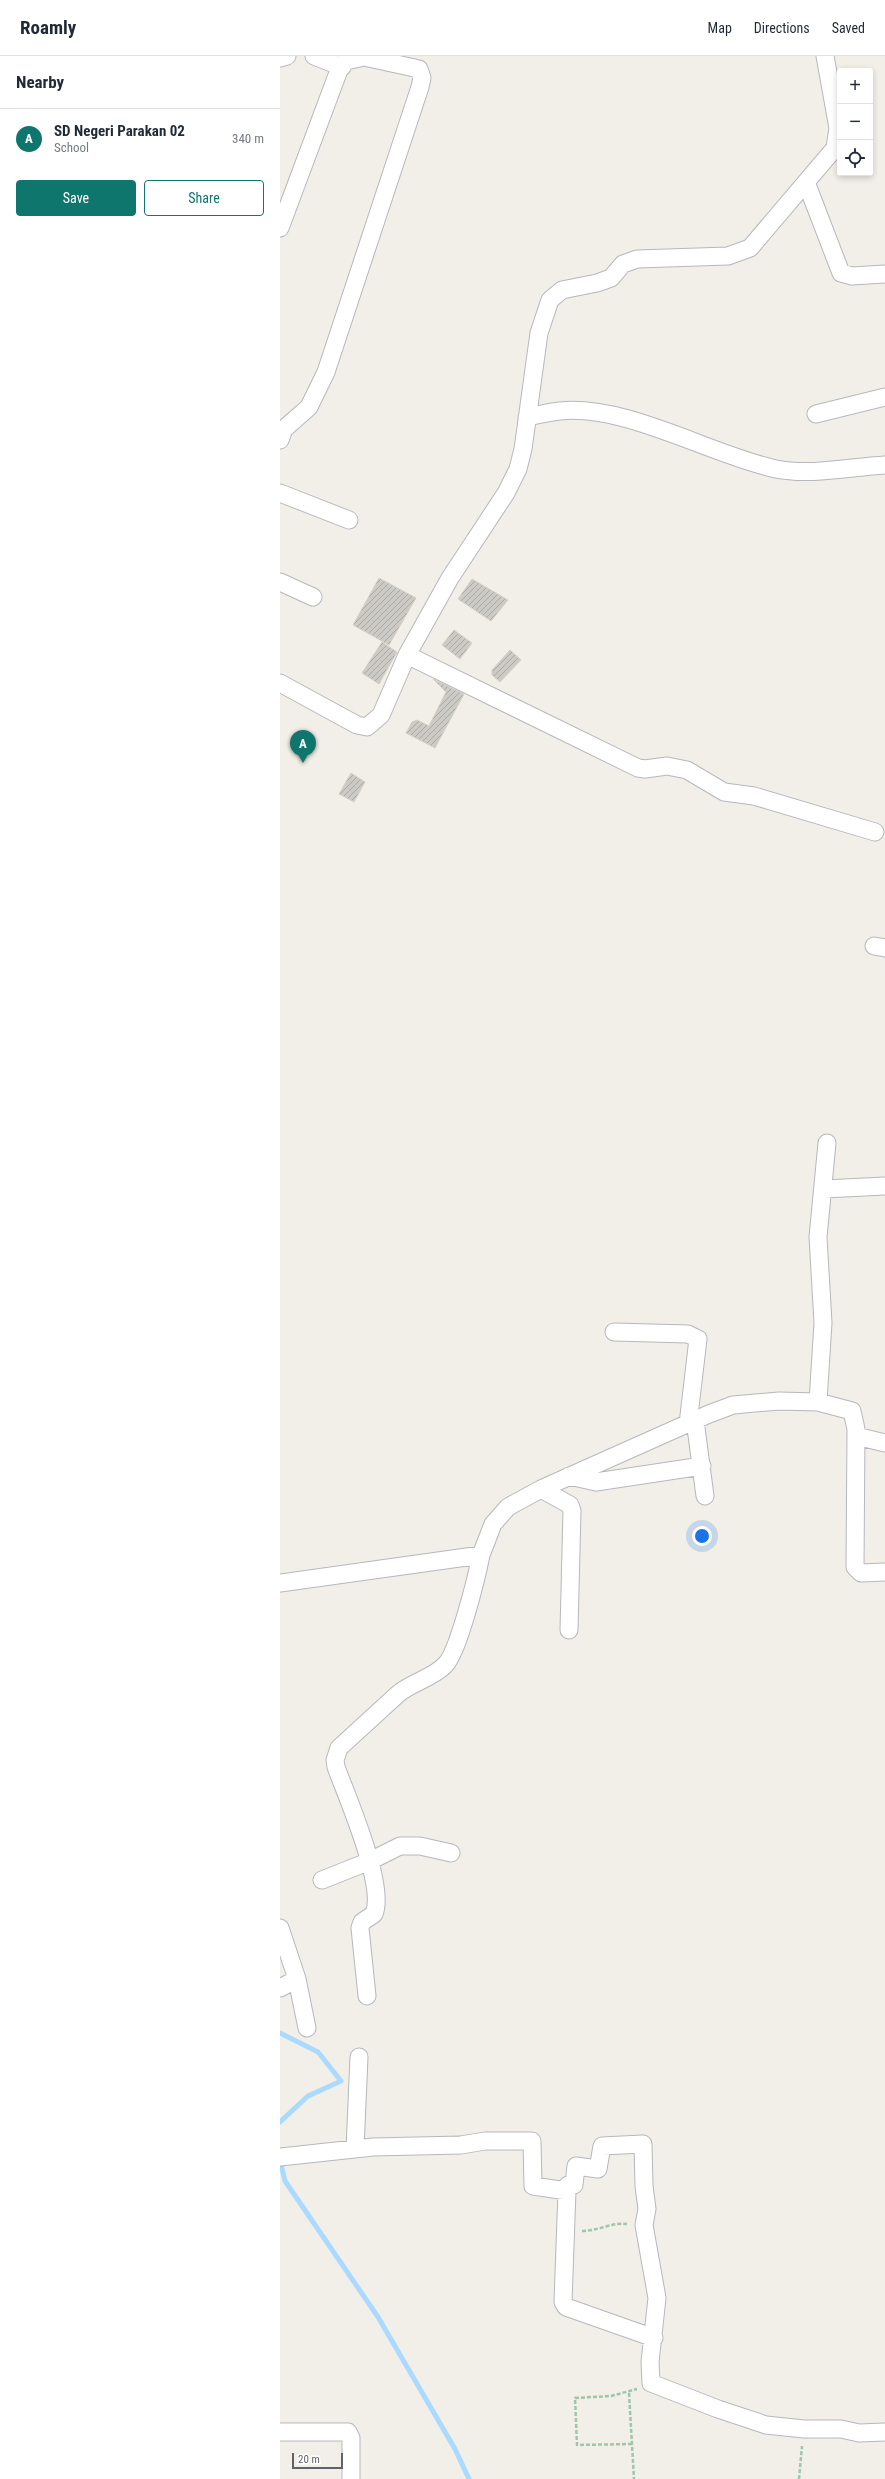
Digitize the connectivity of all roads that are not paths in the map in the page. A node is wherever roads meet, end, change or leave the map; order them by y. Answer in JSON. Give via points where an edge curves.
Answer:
{"nodes":[{"id":1,"x":287,"y":56,"type":"edge"},
{"id":2,"x":314,"y":56,"type":"edge"},
{"id":3,"x":825,"y":56,"type":"edge"},
{"id":4,"x":280,"y":58,"type":"edge"},
{"id":5,"x":342,"y":67,"type":"junction"},
{"id":6,"x":806,"y":182,"type":"junction"},
{"id":7,"x":280,"y":228,"type":"edge"},
{"id":8,"x":885,"y":274,"type":"edge"},
{"id":9,"x":885,"y":397,"type":"edge"},
{"id":10,"x":816,"y":414,"type":"dead end"},
{"id":11,"x":527,"y":417,"type":"junction"},
{"id":12,"x":281,"y":430,"type":"edge"},
{"id":13,"x":885,"y":465,"type":"edge"},
{"id":14,"x":280,"y":493,"type":"edge"},
{"id":15,"x":349,"y":520,"type":"dead end"},
{"id":16,"x":280,"y":582,"type":"edge"},
{"id":17,"x":313,"y":597,"type":"dead end"},
{"id":18,"x":407,"y":655,"type":"junction"},
{"id":19,"x":280,"y":683,"type":"edge"},
{"id":20,"x":875,"y":832,"type":"dead end"},
{"id":21,"x":827,"y":1142,"type":"dead end"},
{"id":22,"x":885,"y":1186,"type":"edge"},
{"id":23,"x":824,"y":1189,"type":"junction"},
{"id":24,"x":614,"y":1332,"type":"dead end"},
{"id":25,"x":818,"y":1402,"type":"junction"},
{"id":26,"x":692,"y":1422,"type":"junction"},
{"id":27,"x":856,"y":1436,"type":"junction"},
{"id":28,"x":885,"y":1443,"type":"edge"},
{"id":29,"x":702,"y":1466,"type":"junction"},
{"id":30,"x":570,"y":1476,"type":"junction"},
{"id":31,"x":541,"y":1489,"type":"junction"},
{"id":32,"x":705,"y":1496,"type":"dead end"},
{"id":33,"x":481,"y":1555,"type":"junction"},
{"id":34,"x":885,"y":1572,"type":"edge"},
{"id":35,"x":280,"y":1583,"type":"edge"},
{"id":36,"x":569,"y":1630,"type":"dead end"},
{"id":37,"x":451,"y":1853,"type":"dead end"},
{"id":38,"x":370,"y":1861,"type":"junction"},
{"id":39,"x":322,"y":1880,"type":"dead end"},
{"id":40,"x":280,"y":1928,"type":"edge"},
{"id":41,"x":297,"y":1979,"type":"junction"},
{"id":42,"x":280,"y":1988,"type":"edge"},
{"id":43,"x":367,"y":1996,"type":"dead end"},
{"id":44,"x":307,"y":2028,"type":"dead end"},
{"id":45,"x":359,"y":2057,"type":"dead end"},
{"id":46,"x":355,"y":2149,"type":"junction"},
{"id":47,"x":280,"y":2157,"type":"edge"},
{"id":48,"x":567,"y":2191,"type":"junction"},
{"id":49,"x":654,"y":2338,"type":"junction"},
{"id":50,"x":280,"y":2432,"type":"edge"},
{"id":51,"x":885,"y":2432,"type":"edge"},
{"id":52,"x":351,"y":2479,"type":"edge"}],
"edges":[{"from":1,"to":4,"type":"street"},
{"from":2,"to":5,"type":"street"},
{"from":3,"to":6,"type":"street","via":[[838,128],[836,142],[832,152]]},
{"from":5,"to":7,"type":"street"},
{"from":5,"to":12,"type":"street","via":[[346,61],[364,57],[411,66],[419,69],[422,78],[326,372],[309,407]]},
{"from":6,"to":8,"type":"street","via":[[841,273],[852,276]]},
{"from":6,"to":11,"type":"street","via":[[757,241],[740,252],[728,256],[636,259],[623,264],[611,278],[574,286],[554,295],[539,332]]},
{"from":9,"to":10,"type":"street"},
{"from":11,"to":13,"type":"street","via":[[561,410],[617,416],[776,469],[809,470]]},
{"from":11,"to":18,"type":"street","via":[[518,469],[450,578]]},
{"from":14,"to":15,"type":"street"},
{"from":16,"to":17,"type":"street"},
{"from":18,"to":19,"type":"street","via":[[381,715],[367,727],[349,721]]},
{"from":18,"to":20,"type":"street","via":[[638,768],[667,766],[687,770],[724,792],[754,796]]},
{"from":21,"to":23,"type":"street"},
{"from":22,"to":23,"type":"street"},
{"from":23,"to":25,"type":"street","via":[[818,1237],[823,1323]]},
{"from":24,"to":26,"type":"street","via":[[688,1334],[698,1339]]},
{"from":25,"to":26,"type":"street","via":[[772,1401],[733,1405]]},
{"from":25,"to":27,"type":"street","via":[[852,1411]]},
{"from":26,"to":29,"type":"street"},
{"from":26,"to":30,"type":"street"},
{"from":27,"to":28,"type":"street"},
{"from":27,"to":34,"type":"street","via":[[854,1567],[861,1573]]},
{"from":29,"to":30,"type":"street","via":[[596,1482]]},
{"from":29,"to":32,"type":"street"},
{"from":30,"to":31,"type":"street"},
{"from":31,"to":33,"type":"street","via":[[500,1514],[493,1524]]},
{"from":31,"to":36,"type":"street","via":[[570,1505],[572,1511]]},
{"from":33,"to":35,"type":"street"},
{"from":33,"to":38,"type":"street","via":[[474,1588],[450,1660],[437,1671],[408,1685],[339,1748],[336,1754],[336,1767]]},
{"from":37,"to":38,"type":"street","via":[[420,1846],[400,1846]]},
{"from":38,"to":39,"type":"street"},
{"from":38,"to":43,"type":"street","via":[[376,1906],[372,1916],[362,1922],[360,1928]]},
{"from":40,"to":41,"type":"street"},
{"from":41,"to":42,"type":"street"},
{"from":41,"to":44,"type":"street"},
{"from":45,"to":46,"type":"street"},
{"from":46,"to":47,"type":"street"},
{"from":46,"to":48,"type":"street","via":[[461,2145],[485,2141],[532,2141],[532,2186]]},
{"from":48,"to":49,"type":"street","via":[[563,2302],[566,2307]]},
{"from":48,"to":49,"type":"street","via":[[568,2185],[574,2185],[576,2166],[598,2169],[602,2146],[643,2144],[647,2209],[644,2225],[657,2298]]},
{"from":49,"to":51,"type":"street","via":[[650,2362],[651,2382],[766,2425],[841,2429],[859,2433]]},
{"from":50,"to":52,"type":"street","via":[[348,2432],[351,2438]]}]}
